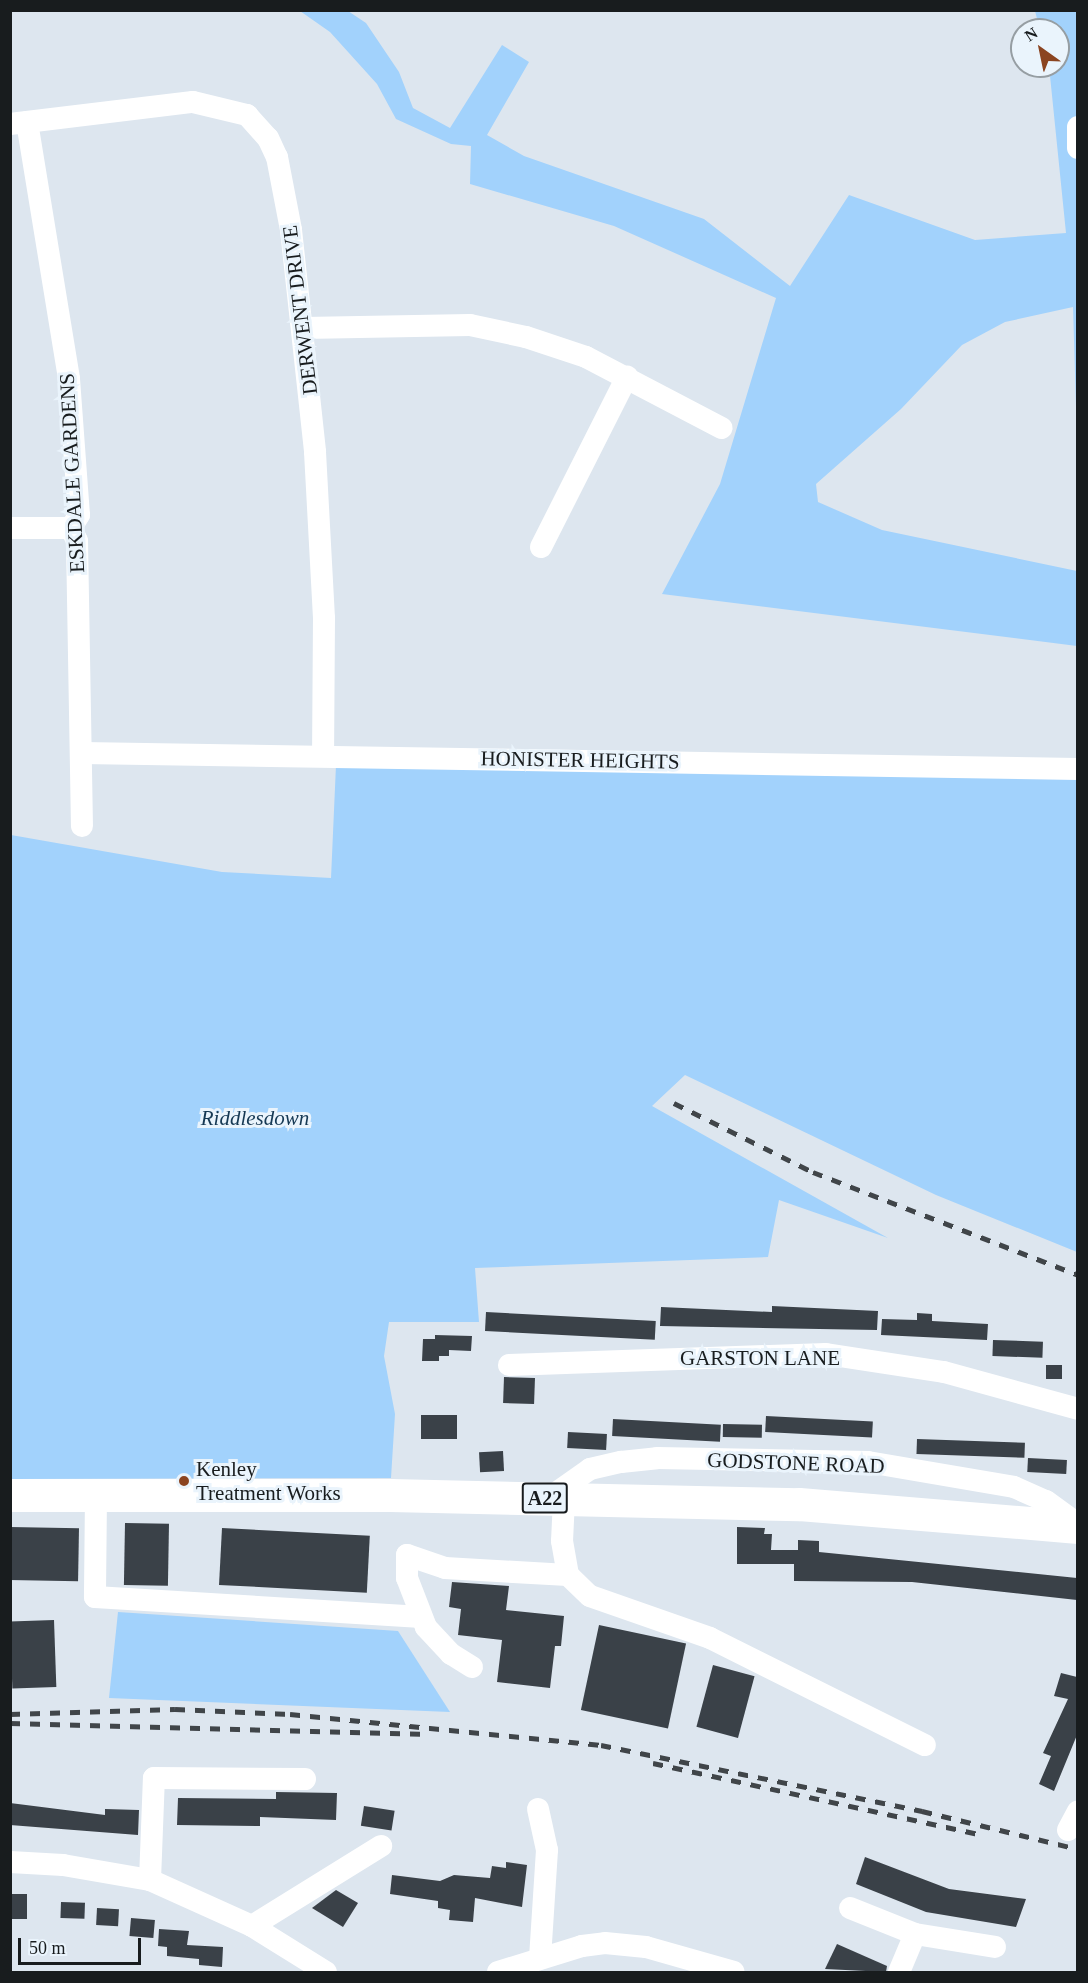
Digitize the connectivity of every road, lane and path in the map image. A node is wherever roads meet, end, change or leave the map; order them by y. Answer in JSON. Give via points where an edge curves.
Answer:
{"nodes":[{"id":1,"x":19,"y":123,"type":"edge"},
{"id":2,"x":304,"y":328,"type":"junction"},
{"id":3,"x":627,"y":377,"type":"junction"},
{"id":4,"x":722,"y":428,"type":"dead end"},
{"id":5,"x":10,"y":528,"type":"edge"},
{"id":6,"x":71,"y":528,"type":"junction"},
{"id":7,"x":541,"y":547,"type":"dead end"},
{"id":8,"x":82,"y":753,"type":"junction"},
{"id":9,"x":323,"y":755,"type":"junction"},
{"id":10,"x":1077,"y":769,"type":"edge"},
{"id":11,"x":82,"y":826,"type":"dead end"},
{"id":12,"x":509,"y":1365,"type":"dead end"},
{"id":13,"x":1077,"y":1409,"type":"edge"},
{"id":14,"x":10,"y":1495,"type":"edge"},
{"id":15,"x":96,"y":1496,"type":"junction"},
{"id":16,"x":556,"y":1498,"type":"junction"},
{"id":17,"x":1077,"y":1525,"type":"edge"},
{"id":18,"x":568,"y":1575,"type":"junction"},
{"id":19,"x":421,"y":1617,"type":"junction"},
{"id":20,"x":472,"y":1667,"type":"dead end"},
{"id":21,"x":925,"y":1744,"type":"dead end"},
{"id":22,"x":305,"y":1779,"type":"dead end"},
{"id":23,"x":538,"y":1809,"type":"dead end"},
{"id":24,"x":381,"y":1846,"type":"dead end"},
{"id":25,"x":10,"y":1862,"type":"edge"},
{"id":26,"x":150,"y":1880,"type":"junction"},
{"id":27,"x":850,"y":1908,"type":"dead end"},
{"id":28,"x":252,"y":1926,"type":"junction"},
{"id":29,"x":915,"y":1934,"type":"junction"},
{"id":30,"x":995,"y":1947,"type":"dead end"},
{"id":31,"x":540,"y":1959,"type":"junction"},
{"id":32,"x":326,"y":1972,"type":"edge"},
{"id":33,"x":498,"y":1972,"type":"edge"},
{"id":34,"x":734,"y":1972,"type":"edge"},
{"id":35,"x":899,"y":1972,"type":"edge"}],
"edges":[{"from":1,"to":2,"type":"street","name":"DERWENT DRIVE","via":[[193,102],[247,115],[277,157]]},
{"from":1,"to":6,"type":"street","name":"ESKDALE GARDENS","via":[[69,379],[79,515]]},
{"from":2,"to":3,"type":"street","via":[[470,325],[586,357]]},
{"from":2,"to":9,"type":"street","name":"DERWENT DRIVE","via":[[324,618]]},
{"from":3,"to":4,"type":"street"},
{"from":3,"to":7,"type":"street"},
{"from":5,"to":6,"type":"street"},
{"from":6,"to":8,"type":"street","name":"ESKDALE GARDENS","via":[[78,541]]},
{"from":8,"to":9,"type":"street","name":"HONISTER HEIGHTS"},
{"from":8,"to":11,"type":"street","name":"ESKDALE GARDENS"},
{"from":9,"to":10,"type":"street","name":"HONISTER HEIGHTS"},
{"from":12,"to":13,"type":"street","name":"GARSTON LANE","via":[[826,1354],[944,1372]]},
{"from":14,"to":15,"type":"highway","name":"GODSTONE ROAD","number":"A22"},
{"from":15,"to":16,"type":"highway","name":"GODSTONE ROAD","number":"A22"},
{"from":15,"to":19,"type":"street","via":[[95,1597]]},
{"from":16,"to":17,"type":"highway","name":"GODSTONE ROAD","number":"A22","via":[[855,1506]]},
{"from":16,"to":17,"type":"street","name":"GODSTONE ROAD","via":[[590,1470],[630,1461],[868,1462],[1014,1487],[1046,1501]]},
{"from":16,"to":18,"type":"street"},
{"from":18,"to":19,"type":"street","via":[[446,1568],[407,1555],[406,1578]]},
{"from":18,"to":21,"type":"street","via":[[590,1596],[710,1638]]},
{"from":19,"to":20,"type":"street","via":[[451,1654]]},
{"from":22,"to":26,"type":"street","via":[[154,1778]]},
{"from":23,"to":31,"type":"street","via":[[547,1850]]},
{"from":24,"to":28,"type":"street"},
{"from":25,"to":26,"type":"street","via":[[63,1865]]},
{"from":26,"to":28,"type":"street"},
{"from":27,"to":29,"type":"street"},
{"from":28,"to":32,"type":"street"},
{"from":29,"to":30,"type":"street"},
{"from":29,"to":35,"type":"street"},
{"from":31,"to":33,"type":"street"},
{"from":31,"to":34,"type":"street","via":[[605,1943],[646,1947]]}]}
